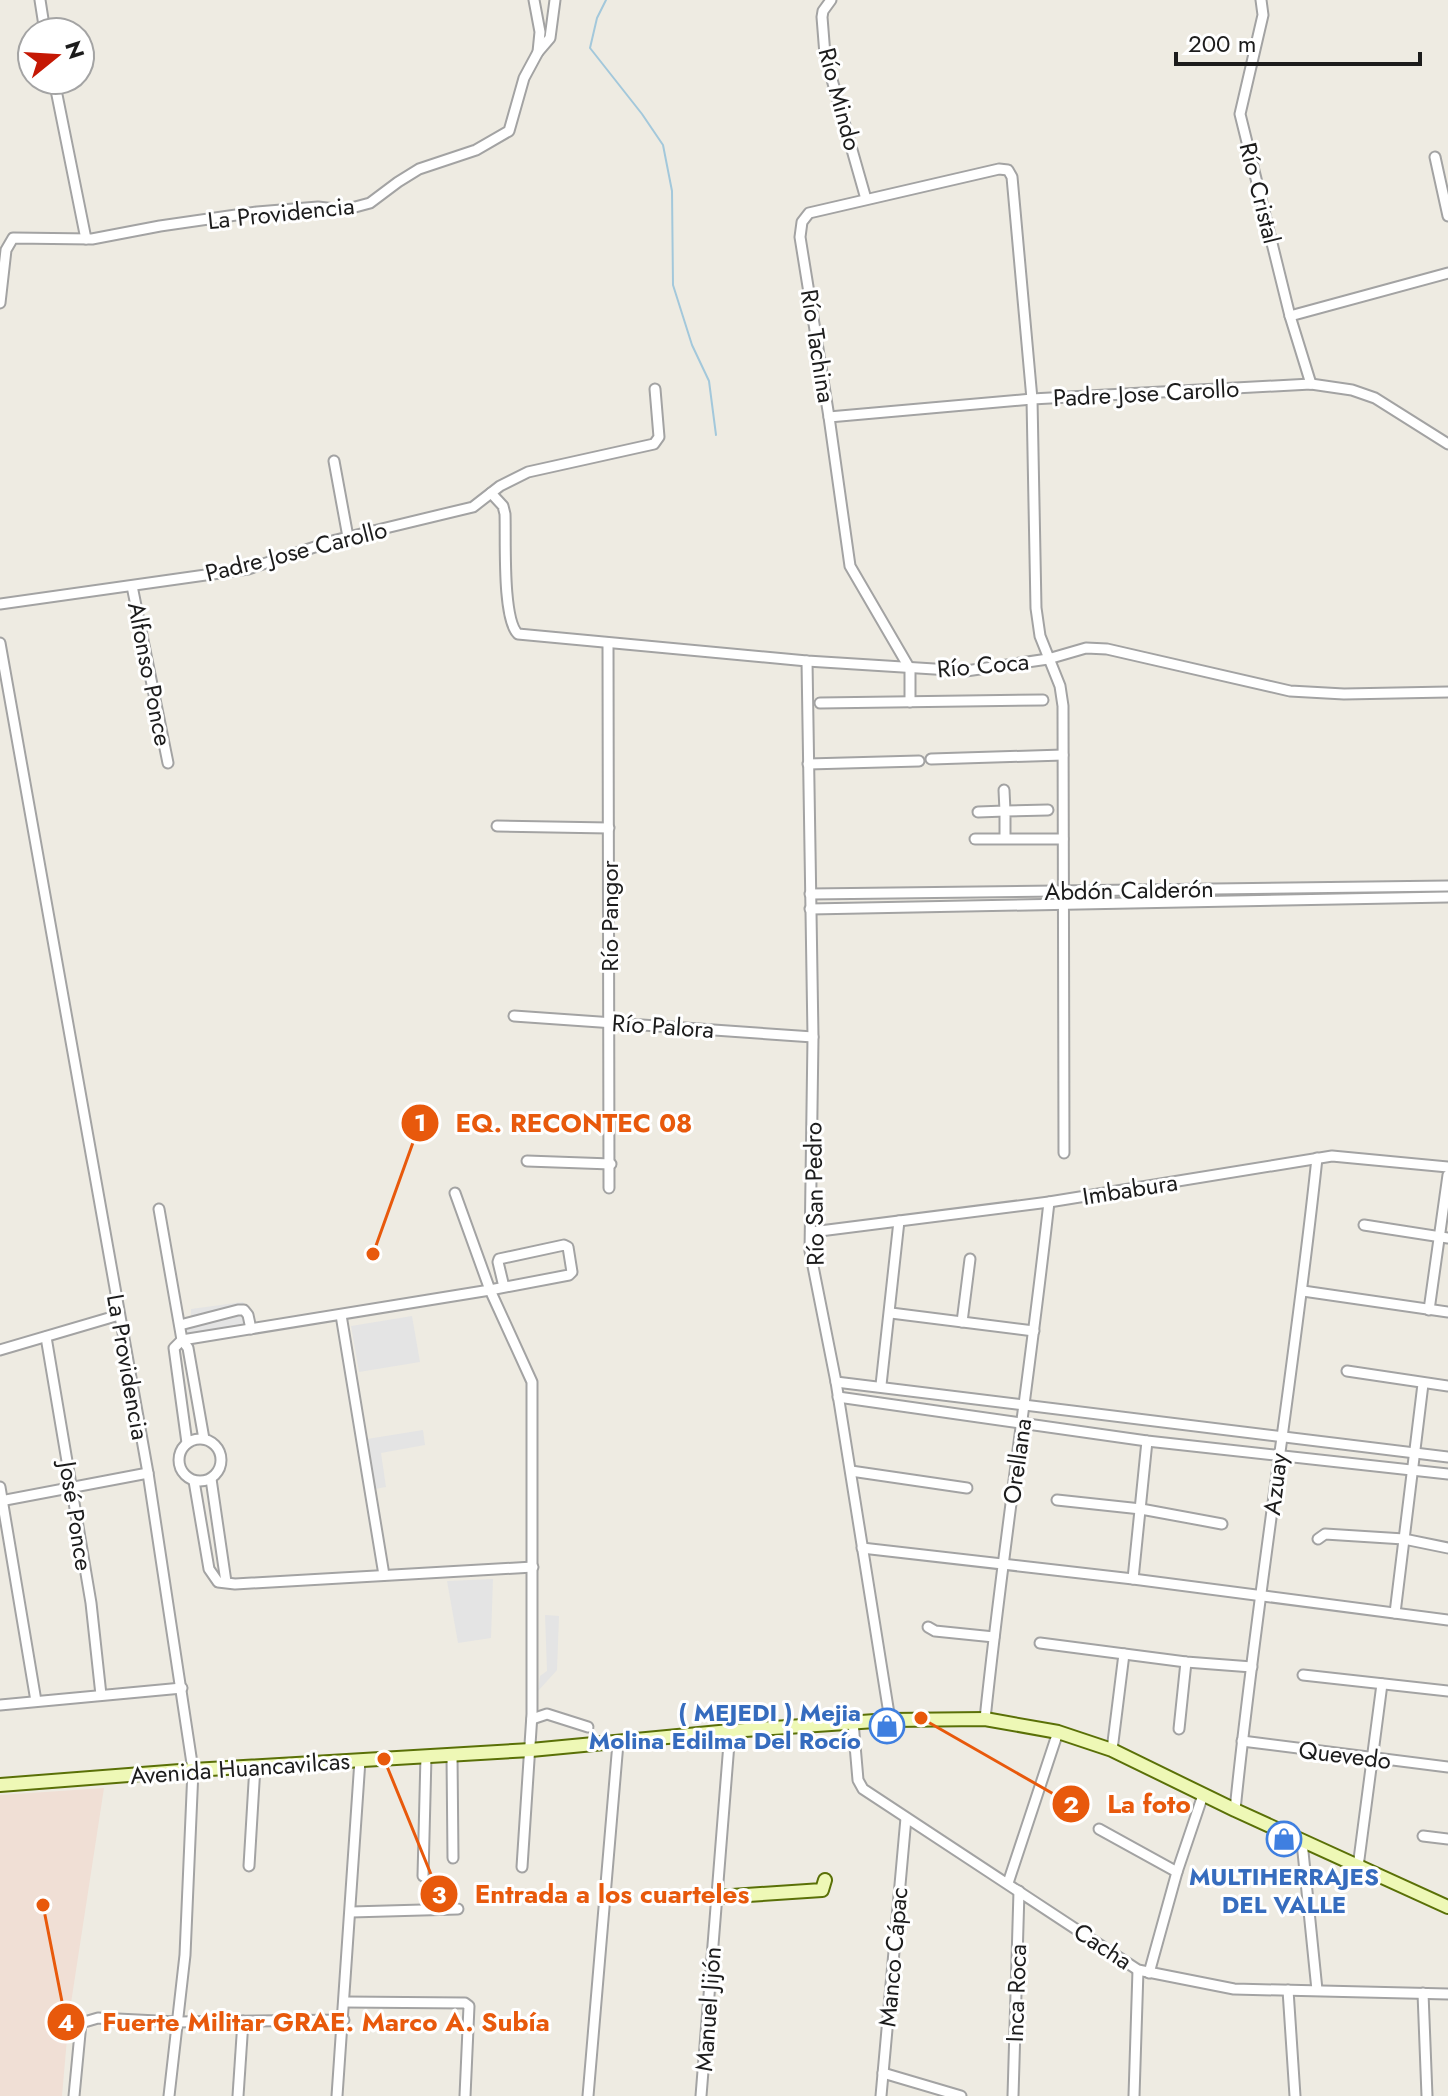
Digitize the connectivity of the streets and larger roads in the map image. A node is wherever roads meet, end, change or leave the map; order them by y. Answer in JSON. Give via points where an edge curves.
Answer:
{"nodes":[{"id":1,"x":534,"y":0,"type":"edge"},
{"id":2,"x":555,"y":0,"type":"edge"},
{"id":3,"x":831,"y":0,"type":"edge"},
{"id":4,"x":1261,"y":0,"type":"edge"},
{"id":5,"x":538,"y":52,"type":"junction"},
{"id":6,"x":57,"y":96,"type":"edge"},
{"id":7,"x":1435,"y":157,"type":"dead end"},
{"id":8,"x":866,"y":199,"type":"junction"},
{"id":9,"x":1448,"y":216,"type":"edge"},
{"id":10,"x":86,"y":239,"type":"junction"},
{"id":11,"x":1448,"y":273,"type":"edge"},
{"id":12,"x":0,"y":303,"type":"edge"},
{"id":13,"x":1290,"y":316,"type":"junction"},
{"id":14,"x":1311,"y":384,"type":"junction"},
{"id":15,"x":655,"y":389,"type":"dead end"},
{"id":16,"x":1032,"y":399,"type":"junction"},
{"id":17,"x":829,"y":417,"type":"junction"},
{"id":18,"x":1448,"y":444,"type":"edge"},
{"id":19,"x":334,"y":461,"type":"dead end"},
{"id":20,"x":491,"y":493,"type":"junction"},
{"id":21,"x":348,"y":537,"type":"junction"},
{"id":22,"x":132,"y":586,"type":"junction"},
{"id":23,"x":0,"y":604,"type":"edge"},
{"id":24,"x":0,"y":643,"type":"edge"},
{"id":25,"x":608,"y":643,"type":"junction"},
{"id":26,"x":1048,"y":659,"type":"junction"},
{"id":27,"x":807,"y":661,"type":"junction"},
{"id":28,"x":910,"y":669,"type":"junction"},
{"id":29,"x":1448,"y":692,"type":"edge"},
{"id":30,"x":1043,"y":700,"type":"dead end"},
{"id":31,"x":910,"y":702,"type":"junction"},
{"id":32,"x":820,"y":703,"type":"dead end"},
{"id":33,"x":1063,"y":755,"type":"junction"},
{"id":34,"x":931,"y":759,"type":"dead end"},
{"id":35,"x":919,"y":761,"type":"dead end"},
{"id":36,"x":168,"y":763,"type":"dead end"},
{"id":37,"x":808,"y":764,"type":"junction"},
{"id":38,"x":1004,"y":790,"type":"dead end"},
{"id":39,"x":1048,"y":810,"type":"dead end"},
{"id":40,"x":1005,"y":811,"type":"junction"},
{"id":41,"x":978,"y":812,"type":"dead end"},
{"id":42,"x":497,"y":826,"type":"dead end"},
{"id":43,"x":609,"y":828,"type":"junction"},
{"id":44,"x":1005,"y":837,"type":"junction"},
{"id":45,"x":975,"y":839,"type":"dead end"},
{"id":46,"x":1063,"y":839,"type":"junction"},
{"id":47,"x":1448,"y":886,"type":"edge"},
{"id":48,"x":1063,"y":891,"type":"junction"},
{"id":49,"x":810,"y":894,"type":"junction"},
{"id":50,"x":1448,"y":897,"type":"edge"},
{"id":51,"x":1063,"y":903,"type":"junction"},
{"id":52,"x":810,"y":909,"type":"junction"},
{"id":53,"x":514,"y":1016,"type":"dead end"},
{"id":54,"x":609,"y":1022,"type":"junction"},
{"id":55,"x":813,"y":1037,"type":"junction"},
{"id":56,"x":1064,"y":1153,"type":"dead end"},
{"id":57,"x":1317,"y":1158,"type":"junction"},
{"id":58,"x":527,"y":1161,"type":"dead end"},
{"id":59,"x":611,"y":1164,"type":"junction"},
{"id":60,"x":1448,"y":1167,"type":"edge"},
{"id":61,"x":1448,"y":1175,"type":"edge"},
{"id":62,"x":609,"y":1188,"type":"dead end"},
{"id":63,"x":455,"y":1193,"type":"dead end"},
{"id":64,"x":1049,"y":1202,"type":"junction"},
{"id":65,"x":159,"y":1209,"type":"dead end"},
{"id":66,"x":899,"y":1221,"type":"junction"},
{"id":67,"x":1364,"y":1225,"type":"dead end"},
{"id":68,"x":812,"y":1232,"type":"junction"},
{"id":69,"x":1444,"y":1237,"type":"edge"},
{"id":70,"x":970,"y":1259,"type":"dead end"},
{"id":71,"x":504,"y":1287,"type":"junction"},
{"id":72,"x":490,"y":1290,"type":"junction"},
{"id":73,"x":1303,"y":1291,"type":"junction"},
{"id":74,"x":1429,"y":1310,"type":"junction"},
{"id":75,"x":1448,"y":1312,"type":"edge"},
{"id":76,"x":891,"y":1313,"type":"junction"},
{"id":77,"x":119,"y":1315,"type":"junction"},
{"id":78,"x":341,"y":1315,"type":"junction"},
{"id":79,"x":962,"y":1322,"type":"junction"},
{"id":80,"x":180,"y":1325,"type":"junction"},
{"id":81,"x":251,"y":1329,"type":"junction"},
{"id":82,"x":1034,"y":1331,"type":"junction"},
{"id":83,"x":46,"y":1337,"type":"junction"},
{"id":84,"x":182,"y":1340,"type":"junction"},
{"id":85,"x":0,"y":1350,"type":"edge"},
{"id":86,"x":1347,"y":1371,"type":"dead end"},
{"id":87,"x":836,"y":1382,"type":"junction"},
{"id":88,"x":1423,"y":1384,"type":"junction"},
{"id":89,"x":881,"y":1385,"type":"junction"},
{"id":90,"x":1448,"y":1386,"type":"edge"},
{"id":91,"x":838,"y":1397,"type":"junction"},
{"id":92,"x":1025,"y":1404,"type":"junction"},
{"id":93,"x":1023,"y":1422,"type":"junction"},
{"id":94,"x":1281,"y":1438,"type":"junction"},
{"id":95,"x":204,"y":1439,"type":"junction"},
{"id":96,"x":1147,"y":1441,"type":"junction"},
{"id":97,"x":187,"y":1443,"type":"junction"},
{"id":98,"x":1279,"y":1454,"type":"junction"},
{"id":99,"x":1413,"y":1454,"type":"junction"},
{"id":100,"x":1448,"y":1457,"type":"edge"},
{"id":101,"x":1411,"y":1470,"type":"junction"},
{"id":102,"x":851,"y":1471,"type":"junction"},
{"id":103,"x":148,"y":1473,"type":"junction"},
{"id":104,"x":1448,"y":1474,"type":"edge"},
{"id":105,"x":211,"y":1479,"type":"junction"},
{"id":106,"x":194,"y":1481,"type":"junction"},
{"id":107,"x":0,"y":1487,"type":"edge"},
{"id":108,"x":72,"y":1487,"type":"junction"},
{"id":109,"x":967,"y":1488,"type":"dead end"},
{"id":110,"x":1,"y":1500,"type":"edge"},
{"id":111,"x":1057,"y":1500,"type":"dead end"},
{"id":112,"x":1141,"y":1509,"type":"junction"},
{"id":113,"x":1222,"y":1524,"type":"dead end"},
{"id":114,"x":1318,"y":1539,"type":"dead end"},
{"id":115,"x":1404,"y":1539,"type":"junction"},
{"id":116,"x":862,"y":1548,"type":"junction"},
{"id":117,"x":1448,"y":1548,"type":"edge"},
{"id":118,"x":1002,"y":1564,"type":"junction"},
{"id":119,"x":533,"y":1567,"type":"junction"},
{"id":120,"x":384,"y":1575,"type":"junction"},
{"id":121,"x":1133,"y":1579,"type":"junction"},
{"id":122,"x":226,"y":1582,"type":"junction"},
{"id":123,"x":1261,"y":1596,"type":"junction"},
{"id":124,"x":1395,"y":1613,"type":"junction"},
{"id":125,"x":1448,"y":1620,"type":"edge"},
{"id":126,"x":928,"y":1627,"type":"dead end"},
{"id":127,"x":994,"y":1637,"type":"junction"},
{"id":128,"x":1040,"y":1643,"type":"dead end"},
{"id":129,"x":1124,"y":1654,"type":"junction"},
{"id":130,"x":1186,"y":1662,"type":"junction"},
{"id":131,"x":1252,"y":1667,"type":"junction"},
{"id":132,"x":1303,"y":1675,"type":"dead end"},
{"id":133,"x":1382,"y":1684,"type":"junction"},
{"id":134,"x":182,"y":1688,"type":"junction"},
{"id":135,"x":1448,"y":1691,"type":"edge"},
{"id":136,"x":101,"y":1695,"type":"junction"},
{"id":137,"x":36,"y":1701,"type":"junction"},
{"id":138,"x":0,"y":1705,"type":"edge"},
{"id":139,"x":532,"y":1719,"type":"junction"},
{"id":140,"x":985,"y":1719,"type":"junction"},
{"id":141,"x":890,"y":1720,"type":"junction"},
{"id":142,"x":853,"y":1722,"type":"junction"},
{"id":143,"x":588,"y":1727,"type":"dead end"},
{"id":144,"x":1179,"y":1729,"type":"dead end"},
{"id":145,"x":730,"y":1731,"type":"junction"},
{"id":146,"x":1058,"y":1732,"type":"junction"},
{"id":147,"x":1242,"y":1741,"type":"junction"},
{"id":148,"x":618,"y":1743,"type":"junction"},
{"id":149,"x":531,"y":1750,"type":"junction"},
{"id":150,"x":1112,"y":1750,"type":"junction"},
{"id":151,"x":452,"y":1755,"type":"junction"},
{"id":152,"x":426,"y":1756,"type":"junction"},
{"id":153,"x":1371,"y":1759,"type":"junction"},
{"id":154,"x":360,"y":1760,"type":"junction"},
{"id":155,"x":255,"y":1766,"type":"junction"},
{"id":156,"x":1448,"y":1767,"type":"edge"},
{"id":157,"x":193,"y":1770,"type":"junction"},
{"id":158,"x":0,"y":1785,"type":"edge"},
{"id":159,"x":1203,"y":1795,"type":"junction"},
{"id":160,"x":1235,"y":1810,"type":"junction"},
{"id":161,"x":906,"y":1818,"type":"junction"},
{"id":162,"x":1099,"y":1829,"type":"dead end"},
{"id":163,"x":1423,"y":1836,"type":"dead end"},
{"id":164,"x":1448,"y":1839,"type":"edge"},
{"id":165,"x":1302,"y":1842,"type":"junction"},
{"id":166,"x":453,"y":1858,"type":"dead end"},
{"id":167,"x":249,"y":1866,"type":"dead end"},
{"id":168,"x":522,"y":1867,"type":"dead end"},
{"id":169,"x":1358,"y":1867,"type":"junction"},
{"id":170,"x":1177,"y":1872,"type":"junction"},
{"id":171,"x":423,"y":1876,"type":"dead end"},
{"id":172,"x":825,"y":1880,"type":"dead end"},
{"id":173,"x":1008,"y":1883,"type":"junction"},
{"id":174,"x":1019,"y":1891,"type":"junction"},
{"id":175,"x":717,"y":1897,"type":"junction"},
{"id":176,"x":1448,"y":1907,"type":"edge"},
{"id":177,"x":458,"y":1909,"type":"dead end"},
{"id":178,"x":351,"y":1912,"type":"junction"},
{"id":179,"x":1138,"y":1970,"type":"junction"},
{"id":180,"x":1149,"y":1973,"type":"junction"},
{"id":181,"x":1288,"y":1990,"type":"junction"},
{"id":182,"x":1317,"y":1990,"type":"junction"},
{"id":183,"x":1423,"y":1993,"type":"junction"},
{"id":184,"x":1448,"y":1994,"type":"edge"},
{"id":185,"x":345,"y":2002,"type":"junction"},
{"id":186,"x":344,"y":2020,"type":"junction"},
{"id":187,"x":243,"y":2021,"type":"junction"},
{"id":188,"x":177,"y":2022,"type":"junction"},
{"id":189,"x":883,"y":2073,"type":"junction"},
{"id":190,"x":74,"y":2096,"type":"edge"},
{"id":191,"x":169,"y":2096,"type":"edge"},
{"id":192,"x":238,"y":2096,"type":"edge"},
{"id":193,"x":337,"y":2096,"type":"edge"},
{"id":194,"x":465,"y":2096,"type":"edge"},
{"id":195,"x":588,"y":2096,"type":"edge"},
{"id":196,"x":701,"y":2096,"type":"edge"},
{"id":197,"x":881,"y":2096,"type":"edge"},
{"id":198,"x":961,"y":2096,"type":"edge"},
{"id":199,"x":1013,"y":2096,"type":"edge"},
{"id":200,"x":1134,"y":2096,"type":"edge"},
{"id":201,"x":1295,"y":2096,"type":"edge"},
{"id":202,"x":1427,"y":2096,"type":"edge"}],
"edges":[{"from":1,"to":5,"type":"street","name":"La Providencia"},
{"from":2,"to":5,"type":"street","via":[[550,38]]},
{"from":3,"to":8,"type":"street","name":"Río Mindo","via":[[822,17],[825,55]]},
{"from":4,"to":13,"type":"street","name":"Río Cristal","via":[[1263,15],[1240,114]]},
{"from":5,"to":10,"type":"street","name":"La Providencia","via":[[524,78],[509,131],[476,150],[419,169],[370,203],[344,210],[257,212]]},
{"from":6,"to":10,"type":"street"},
{"from":7,"to":9,"type":"street"},
{"from":8,"to":16,"type":"street","name":"Río Tachina","via":[[1008,170]]},
{"from":8,"to":17,"type":"street","name":"Río Tachina","via":[[809,213],[802,222],[800,237]]},
{"from":10,"to":12,"type":"street","name":"La Providencia","via":[[13,238],[6,250]]},
{"from":11,"to":13,"type":"street"},
{"from":13,"to":14,"type":"street","name":"Río Cristal"},
{"from":14,"to":16,"type":"street","name":"Padre Jose Carollo"},
{"from":14,"to":18,"type":"street","name":"Padre Jose Carollo","via":[[1375,398]]},
{"from":15,"to":20,"type":"street","name":"Padre Jose Carollo","via":[[659,437],[654,444],[528,472]]},
{"from":16,"to":17,"type":"street","name":"Padre Jose Carollo"},
{"from":16,"to":26,"type":"street","via":[[1036,608]]},
{"from":17,"to":28,"type":"street","name":"Río Tachina","via":[[850,566]]},
{"from":19,"to":21,"type":"street"},
{"from":20,"to":21,"type":"street","name":"Padre Jose Carollo","via":[[473,507]]},
{"from":20,"to":25,"type":"street","name":"Río Coca","via":[[505,514],[509,611],[515,631]]},
{"from":21,"to":22,"type":"street","name":"Padre Jose Carollo","via":[[227,573]]},
{"from":22,"to":23,"type":"street","name":"Padre Jose Carollo"},
{"from":22,"to":36,"type":"street","name":"Alfonso Ponce"},
{"from":24,"to":77,"type":"street","name":"La Providencia"},
{"from":25,"to":27,"type":"street","name":"Río Coca"},
{"from":25,"to":43,"type":"street","name":"Río Pangor"},
{"from":26,"to":28,"type":"street","name":"Río Coca","via":[[966,671]]},
{"from":26,"to":29,"type":"street","name":"Río Coca","via":[[1086,648],[1107,649],[1290,691]]},
{"from":26,"to":33,"type":"street","via":[[1060,686]]},
{"from":27,"to":28,"type":"street","name":"Río Coca"},
{"from":27,"to":37,"type":"street","name":"Río San Pedro"},
{"from":28,"to":31,"type":"street"},
{"from":30,"to":31,"type":"street"},
{"from":31,"to":32,"type":"street"},
{"from":33,"to":34,"type":"street"},
{"from":33,"to":46,"type":"street"},
{"from":35,"to":37,"type":"street"},
{"from":37,"to":49,"type":"street","name":"Río San Pedro"},
{"from":38,"to":40,"type":"street"},
{"from":39,"to":40,"type":"street"},
{"from":40,"to":41,"type":"street"},
{"from":40,"to":44,"type":"street"},
{"from":42,"to":43,"type":"street"},
{"from":43,"to":54,"type":"street","name":"Río Pangor"},
{"from":44,"to":45,"type":"street"},
{"from":44,"to":46,"type":"street"},
{"from":46,"to":48,"type":"street"},
{"from":47,"to":48,"type":"street","name":"Abdón Calderón"},
{"from":48,"to":49,"type":"street","name":"Abdón Calderón"},
{"from":48,"to":51,"type":"street"},
{"from":49,"to":52,"type":"street","name":"Río San Pedro"},
{"from":50,"to":51,"type":"street","name":"Abdón Calderón"},
{"from":51,"to":52,"type":"street","name":"Abdón Calderón"},
{"from":51,"to":56,"type":"street"},
{"from":52,"to":55,"type":"street","name":"Río San Pedro"},
{"from":53,"to":54,"type":"street","name":"Río Palora"},
{"from":54,"to":55,"type":"street","name":"Río Palora"},
{"from":54,"to":59,"type":"street","name":"Río Pangor"},
{"from":55,"to":68,"type":"street","name":"Río San Pedro"},
{"from":57,"to":60,"type":"street","name":"Imbabura","via":[[1349,1156]]},
{"from":57,"to":64,"type":"street","name":"Imbabura"},
{"from":57,"to":73,"type":"street","name":"Azuay"},
{"from":58,"to":59,"type":"street"},
{"from":59,"to":62,"type":"street","name":"Río Pangor"},
{"from":61,"to":69,"type":"street"},
{"from":63,"to":72,"type":"street"},
{"from":64,"to":66,"type":"street","name":"Imbabura"},
{"from":64,"to":82,"type":"street","name":"Orellana"},
{"from":65,"to":80,"type":"street"},
{"from":66,"to":68,"type":"street","name":"Imbabura"},
{"from":66,"to":76,"type":"street"},
{"from":67,"to":69,"type":"street"},
{"from":68,"to":87,"type":"street","name":"Río San Pedro","via":[[810,1251]]},
{"from":69,"to":74,"type":"street"},
{"from":70,"to":79,"type":"street"},
{"from":71,"to":71,"type":"street","via":[[499,1259],[568,1247],[571,1274]]},
{"from":71,"to":72,"type":"street"},
{"from":72,"to":78,"type":"street"},
{"from":72,"to":119,"type":"street","via":[[532,1382]]},
{"from":73,"to":74,"type":"street"},
{"from":73,"to":94,"type":"street","name":"Azuay"},
{"from":74,"to":75,"type":"street"},
{"from":76,"to":79,"type":"street"},
{"from":76,"to":89,"type":"street"},
{"from":77,"to":83,"type":"street"},
{"from":77,"to":103,"type":"street","name":"La Providencia"},
{"from":78,"to":81,"type":"street"},
{"from":78,"to":120,"type":"street"},
{"from":79,"to":82,"type":"street"},
{"from":80,"to":81,"type":"street","via":[[244,1310]]},
{"from":80,"to":84,"type":"street"},
{"from":81,"to":84,"type":"street"},
{"from":82,"to":92,"type":"street","name":"Orellana"},
{"from":83,"to":85,"type":"street"},
{"from":83,"to":108,"type":"street","name":"José Ponce"},
{"from":84,"to":95,"type":"street","via":[[188,1348]]},
{"from":84,"to":97,"type":"street","via":[[174,1348]]},
{"from":86,"to":88,"type":"street"},
{"from":87,"to":89,"type":"street"},
{"from":87,"to":91,"type":"street","name":"Río San Pedro"},
{"from":88,"to":90,"type":"street"},
{"from":88,"to":99,"type":"street"},
{"from":89,"to":92,"type":"street"},
{"from":91,"to":93,"type":"street"},
{"from":91,"to":102,"type":"street","name":"Río San Pedro"},
{"from":92,"to":93,"type":"street","name":"Orellana"},
{"from":92,"to":94,"type":"street"},
{"from":93,"to":96,"type":"street"},
{"from":93,"to":118,"type":"street","name":"Orellana"},
{"from":94,"to":98,"type":"street","name":"Azuay"},
{"from":94,"to":99,"type":"street"},
{"from":95,"to":97,"type":"street"},
{"from":95,"to":105,"type":"street","via":[[222,1456]]},
{"from":96,"to":98,"type":"street"},
{"from":96,"to":112,"type":"street"},
{"from":97,"to":106,"type":"street","via":[[179,1464]]},
{"from":98,"to":101,"type":"street"},
{"from":98,"to":123,"type":"street","name":"Azuay"},
{"from":99,"to":100,"type":"street"},
{"from":99,"to":101,"type":"street"},
{"from":101,"to":104,"type":"street"},
{"from":101,"to":115,"type":"street"},
{"from":102,"to":109,"type":"street"},
{"from":102,"to":116,"type":"street","name":"Río San Pedro"},
{"from":103,"to":108,"type":"street"},
{"from":103,"to":134,"type":"street","name":"La Providencia"},
{"from":105,"to":106,"type":"street"},
{"from":105,"to":122,"type":"street"},
{"from":106,"to":122,"type":"street","via":[[209,1569],[218,1582]]},
{"from":107,"to":110,"type":"street"},
{"from":108,"to":110,"type":"street"},
{"from":108,"to":136,"type":"street","name":"José Ponce"},
{"from":110,"to":137,"type":"street"},
{"from":111,"to":112,"type":"street"},
{"from":112,"to":113,"type":"street"},
{"from":112,"to":121,"type":"street"},
{"from":114,"to":115,"type":"street","via":[[1325,1534]]},
{"from":115,"to":117,"type":"street"},
{"from":115,"to":124,"type":"street"},
{"from":116,"to":118,"type":"street"},
{"from":116,"to":141,"type":"street","name":"Río San Pedro"},
{"from":118,"to":121,"type":"street"},
{"from":118,"to":127,"type":"street","name":"Orellana"},
{"from":119,"to":120,"type":"street"},
{"from":119,"to":139,"type":"street"},
{"from":120,"to":122,"type":"street"},
{"from":121,"to":123,"type":"street"},
{"from":123,"to":124,"type":"street"},
{"from":123,"to":131,"type":"street","name":"Azuay"},
{"from":124,"to":125,"type":"street"},
{"from":126,"to":127,"type":"street"},
{"from":127,"to":140,"type":"street","name":"Orellana"},
{"from":128,"to":129,"type":"street"},
{"from":129,"to":130,"type":"street"},
{"from":129,"to":150,"type":"street"},
{"from":130,"to":131,"type":"street"},
{"from":130,"to":144,"type":"street"},
{"from":131,"to":147,"type":"street","name":"Azuay"},
{"from":132,"to":133,"type":"street"},
{"from":133,"to":135,"type":"street"},
{"from":133,"to":153,"type":"street"},
{"from":134,"to":136,"type":"street"},
{"from":134,"to":157,"type":"street","name":"La Providencia"},
{"from":136,"to":137,"type":"street"},
{"from":137,"to":138,"type":"street"},
{"from":139,"to":143,"type":"street","via":[[547,1714]]},
{"from":139,"to":149,"type":"street"},
{"from":140,"to":141,"type":"street","name":"Avenida Huancavilcas"},
{"from":140,"to":146,"type":"street","name":"Avenida Huancavilcas"},
{"from":141,"to":142,"type":"street","name":"Avenida Huancavilcas"},
{"from":142,"to":145,"type":"street","name":"Avenida Huancavilcas"},
{"from":142,"to":161,"type":"street","name":"Cacha","via":[[858,1780]]},
{"from":145,"to":148,"type":"street","name":"Avenida Huancavilcas"},
{"from":145,"to":175,"type":"street","name":"Manuel Jijón"},
{"from":146,"to":150,"type":"street","name":"Avenida Huancavilcas"},
{"from":146,"to":173,"type":"street"},
{"from":147,"to":153,"type":"street","name":"Quevedo"},
{"from":147,"to":160,"type":"street","name":"Azuay"},
{"from":148,"to":149,"type":"street","name":"Avenida Huancavilcas"},
{"from":148,"to":195,"type":"street"},
{"from":149,"to":151,"type":"street","name":"Avenida Huancavilcas"},
{"from":149,"to":168,"type":"street"},
{"from":150,"to":159,"type":"street","name":"Avenida Huancavilcas"},
{"from":151,"to":152,"type":"street","name":"Avenida Huancavilcas"},
{"from":151,"to":166,"type":"street"},
{"from":152,"to":154,"type":"street","name":"Avenida Huancavilcas"},
{"from":152,"to":171,"type":"street"},
{"from":153,"to":156,"type":"street","name":"Quevedo"},
{"from":153,"to":169,"type":"street"},
{"from":154,"to":155,"type":"street","name":"Avenida Huancavilcas"},
{"from":154,"to":178,"type":"street"},
{"from":155,"to":157,"type":"street","name":"Avenida Huancavilcas"},
{"from":155,"to":167,"type":"street"},
{"from":157,"to":158,"type":"street","name":"Avenida Huancavilcas"},
{"from":157,"to":188,"type":"street","name":"La Providencia"},
{"from":159,"to":160,"type":"street","name":"Avenida Huancavilcas"},
{"from":159,"to":170,"type":"street"},
{"from":160,"to":165,"type":"street","name":"Avenida Huancavilcas"},
{"from":161,"to":173,"type":"street","name":"Cacha"},
{"from":161,"to":189,"type":"street","name":"Manco Cápac"},
{"from":162,"to":170,"type":"street"},
{"from":163,"to":164,"type":"street"},
{"from":165,"to":169,"type":"street","name":"Avenida Huancavilcas"},
{"from":165,"to":182,"type":"street"},
{"from":169,"to":176,"type":"street","name":"Avenida Huancavilcas"},
{"from":170,"to":180,"type":"street"},
{"from":172,"to":175,"type":"street","via":[[822,1890]]},
{"from":173,"to":174,"type":"street","name":"Cacha"},
{"from":174,"to":179,"type":"street","name":"Cacha"},
{"from":174,"to":199,"type":"street","name":"Inca Roca"},
{"from":175,"to":196,"type":"street","name":"Manuel Jijón"},
{"from":177,"to":178,"type":"street"},
{"from":178,"to":185,"type":"street"},
{"from":179,"to":180,"type":"street","name":"Cacha"},
{"from":179,"to":200,"type":"street"},
{"from":180,"to":181,"type":"street","name":"Cacha","via":[[1234,1989]]},
{"from":181,"to":182,"type":"street","name":"Cacha"},
{"from":181,"to":201,"type":"street"},
{"from":182,"to":183,"type":"street","name":"Cacha"},
{"from":183,"to":184,"type":"street","name":"Cacha"},
{"from":183,"to":202,"type":"street"},
{"from":185,"to":186,"type":"street"},
{"from":185,"to":194,"type":"street","via":[[469,2006]]},
{"from":186,"to":187,"type":"street"},
{"from":186,"to":193,"type":"street"},
{"from":187,"to":188,"type":"street"},
{"from":187,"to":192,"type":"street"},
{"from":188,"to":190,"type":"street","via":[[98,2018],[81,2023]]},
{"from":188,"to":191,"type":"street","name":"La Providencia"},
{"from":189,"to":197,"type":"street","name":"Manco Cápac"},
{"from":189,"to":198,"type":"street"}]}
